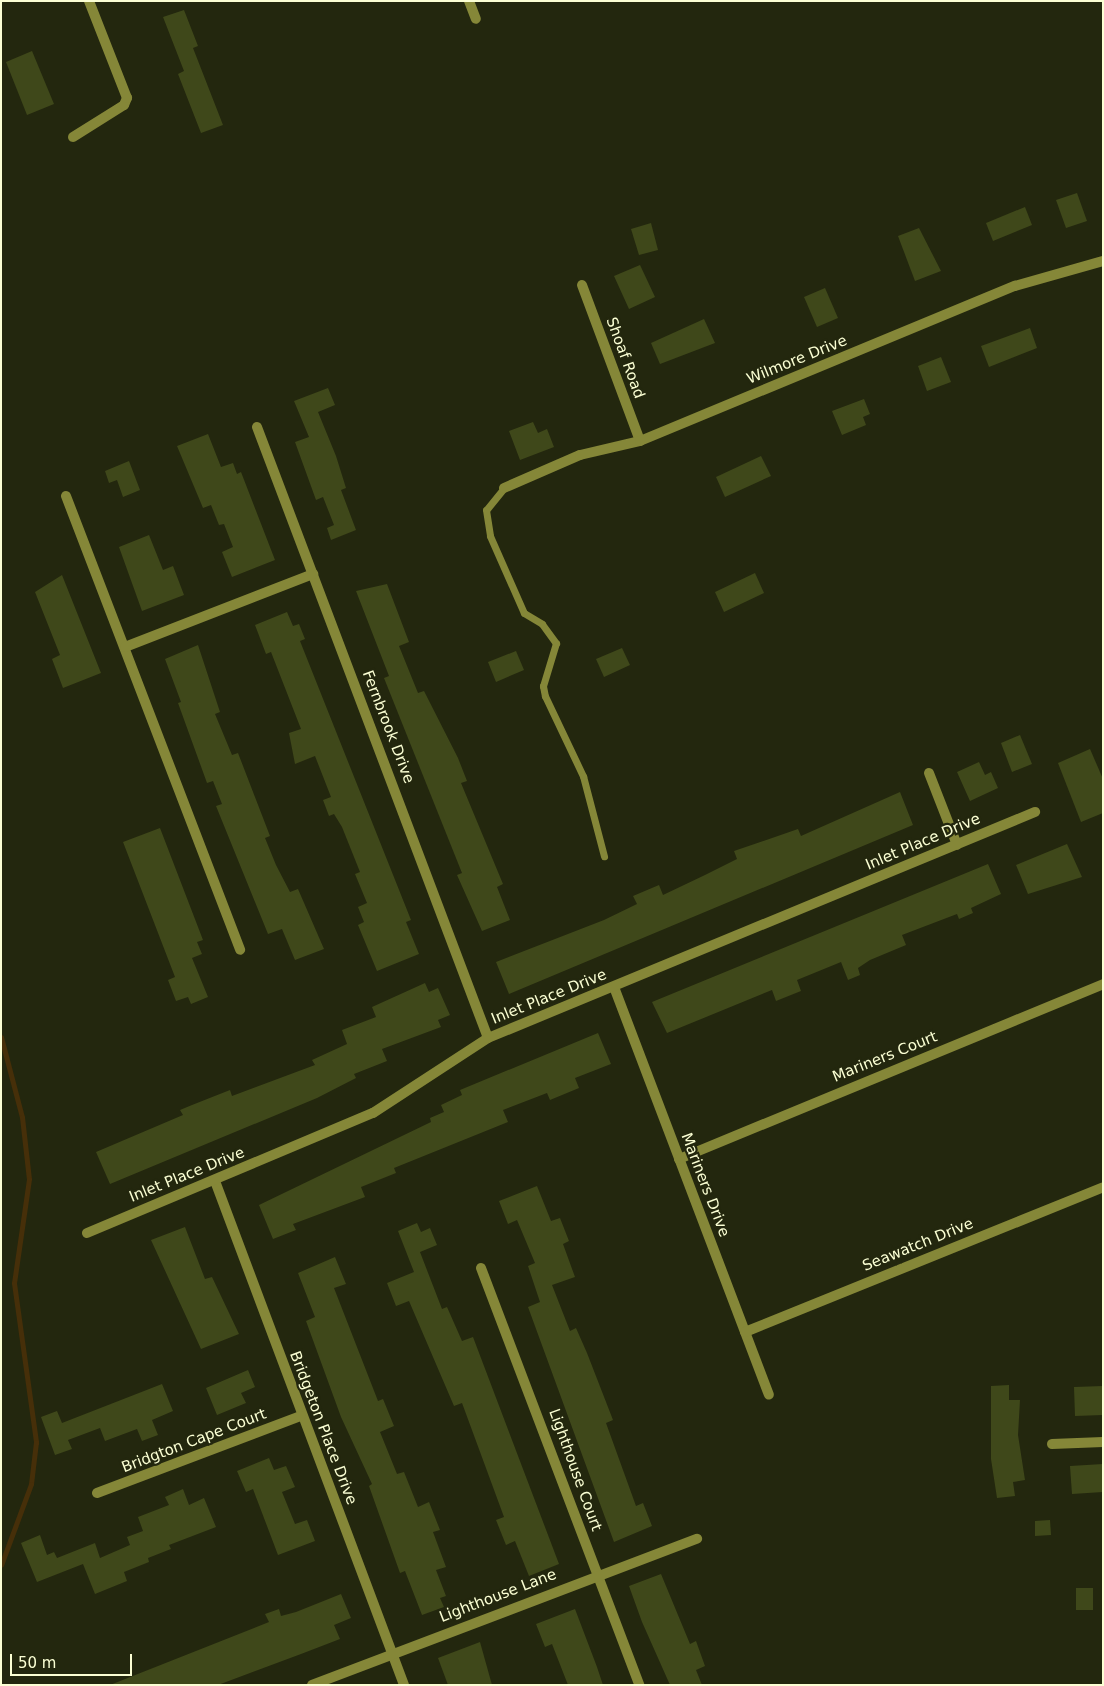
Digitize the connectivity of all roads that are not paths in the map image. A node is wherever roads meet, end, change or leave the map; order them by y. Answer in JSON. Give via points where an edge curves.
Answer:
{"nodes":[{"id":1,"x":89,"y":1,"type":"edge"},
{"id":2,"x":469,"y":1,"type":"edge"},
{"id":3,"x":476,"y":19,"type":"dead end"},
{"id":4,"x":73,"y":137,"type":"dead end"},
{"id":5,"x":1103,"y":261,"type":"edge"},
{"id":6,"x":582,"y":285,"type":"dead end"},
{"id":7,"x":257,"y":427,"type":"dead end"},
{"id":8,"x":640,"y":441,"type":"junction"},
{"id":9,"x":504,"y":488,"type":"joint"},
{"id":10,"x":66,"y":496,"type":"dead end"},
{"id":11,"x":313,"y":574,"type":"junction"},
{"id":12,"x":124,"y":648,"type":"junction"},
{"id":13,"x":929,"y":773,"type":"dead end"},
{"id":14,"x":1035,"y":812,"type":"dead end"},
{"id":15,"x":956,"y":845,"type":"junction"},
{"id":16,"x":604,"y":856,"type":"dead end"},
{"id":17,"x":240,"y":950,"type":"dead end"},
{"id":18,"x":1103,"y":984,"type":"edge"},
{"id":19,"x":614,"y":987,"type":"junction"},
{"id":20,"x":488,"y":1038,"type":"junction"},
{"id":21,"x":679,"y":1158,"type":"junction"},
{"id":22,"x":215,"y":1181,"type":"junction"},
{"id":23,"x":1103,"y":1187,"type":"edge"},
{"id":24,"x":87,"y":1233,"type":"dead end"},
{"id":25,"x":481,"y":1268,"type":"dead end"},
{"id":26,"x":745,"y":1332,"type":"junction"},
{"id":27,"x":769,"y":1394,"type":"dead end"},
{"id":28,"x":301,"y":1416,"type":"junction"},
{"id":29,"x":1103,"y":1442,"type":"edge"},
{"id":30,"x":1052,"y":1444,"type":"dead end"},
{"id":31,"x":96,"y":1494,"type":"dead end"},
{"id":32,"x":697,"y":1539,"type":"dead end"},
{"id":33,"x":598,"y":1574,"type":"junction"},
{"id":34,"x":392,"y":1654,"type":"junction"},
{"id":35,"x":312,"y":1685,"type":"edge"},
{"id":36,"x":404,"y":1685,"type":"edge"},
{"id":37,"x":639,"y":1685,"type":"edge"}],
"edges":[{"from":1,"to":4,"type":"street","via":[[127,98],[124,105]]},
{"from":2,"to":3,"type":"street"},
{"from":5,"to":8,"type":"street","name":"Wilmore Drive","via":[[1015,286]]},
{"from":6,"to":8,"type":"street","name":"Shoaf Road"},
{"from":7,"to":11,"type":"street","name":"Fernbrook Drive"},
{"from":8,"to":9,"type":"street","name":"Wilmore Drive","via":[[580,455]]},
{"from":9,"to":16,"type":"lane","via":[[486,510],[490,536],[524,613],[542,624],[556,643],[543,686],[545,696],[583,776]]},
{"from":10,"to":12,"type":"street"},
{"from":11,"to":12,"type":"street"},
{"from":11,"to":20,"type":"street","name":"Fernbrook Drive"},
{"from":12,"to":17,"type":"street"},
{"from":13,"to":15,"type":"street"},
{"from":14,"to":15,"type":"street","name":"Inlet Place Drive"},
{"from":15,"to":19,"type":"street","name":"Inlet Place Drive"},
{"from":18,"to":21,"type":"street","name":"Mariners Court"},
{"from":19,"to":20,"type":"street","name":"Inlet Place Drive"},
{"from":19,"to":21,"type":"street","name":"Mariners Drive"},
{"from":20,"to":22,"type":"street","name":"Inlet Place Drive","via":[[373,1113]]},
{"from":21,"to":26,"type":"street","name":"Mariners Drive"},
{"from":22,"to":24,"type":"street","name":"Inlet Place Drive"},
{"from":22,"to":28,"type":"street","name":"Bridgeton Place Drive"},
{"from":23,"to":26,"type":"street","name":"Seawatch Drive"},
{"from":25,"to":33,"type":"street","name":"Lighthouse Court"},
{"from":26,"to":27,"type":"street","name":"Mariners Drive"},
{"from":28,"to":31,"type":"street","name":"Bridgton Cape Court"},
{"from":28,"to":34,"type":"street","name":"Bridgeton Place Drive"},
{"from":29,"to":30,"type":"street"},
{"from":32,"to":33,"type":"street","name":"Lighthouse Lane"},
{"from":33,"to":34,"type":"street","name":"Lighthouse Lane"},
{"from":33,"to":37,"type":"street","name":"Lighthouse Court"},
{"from":34,"to":35,"type":"street","name":"Lighthouse Lane"},
{"from":34,"to":36,"type":"street","name":"Bridgeton Place Drive"}]}
